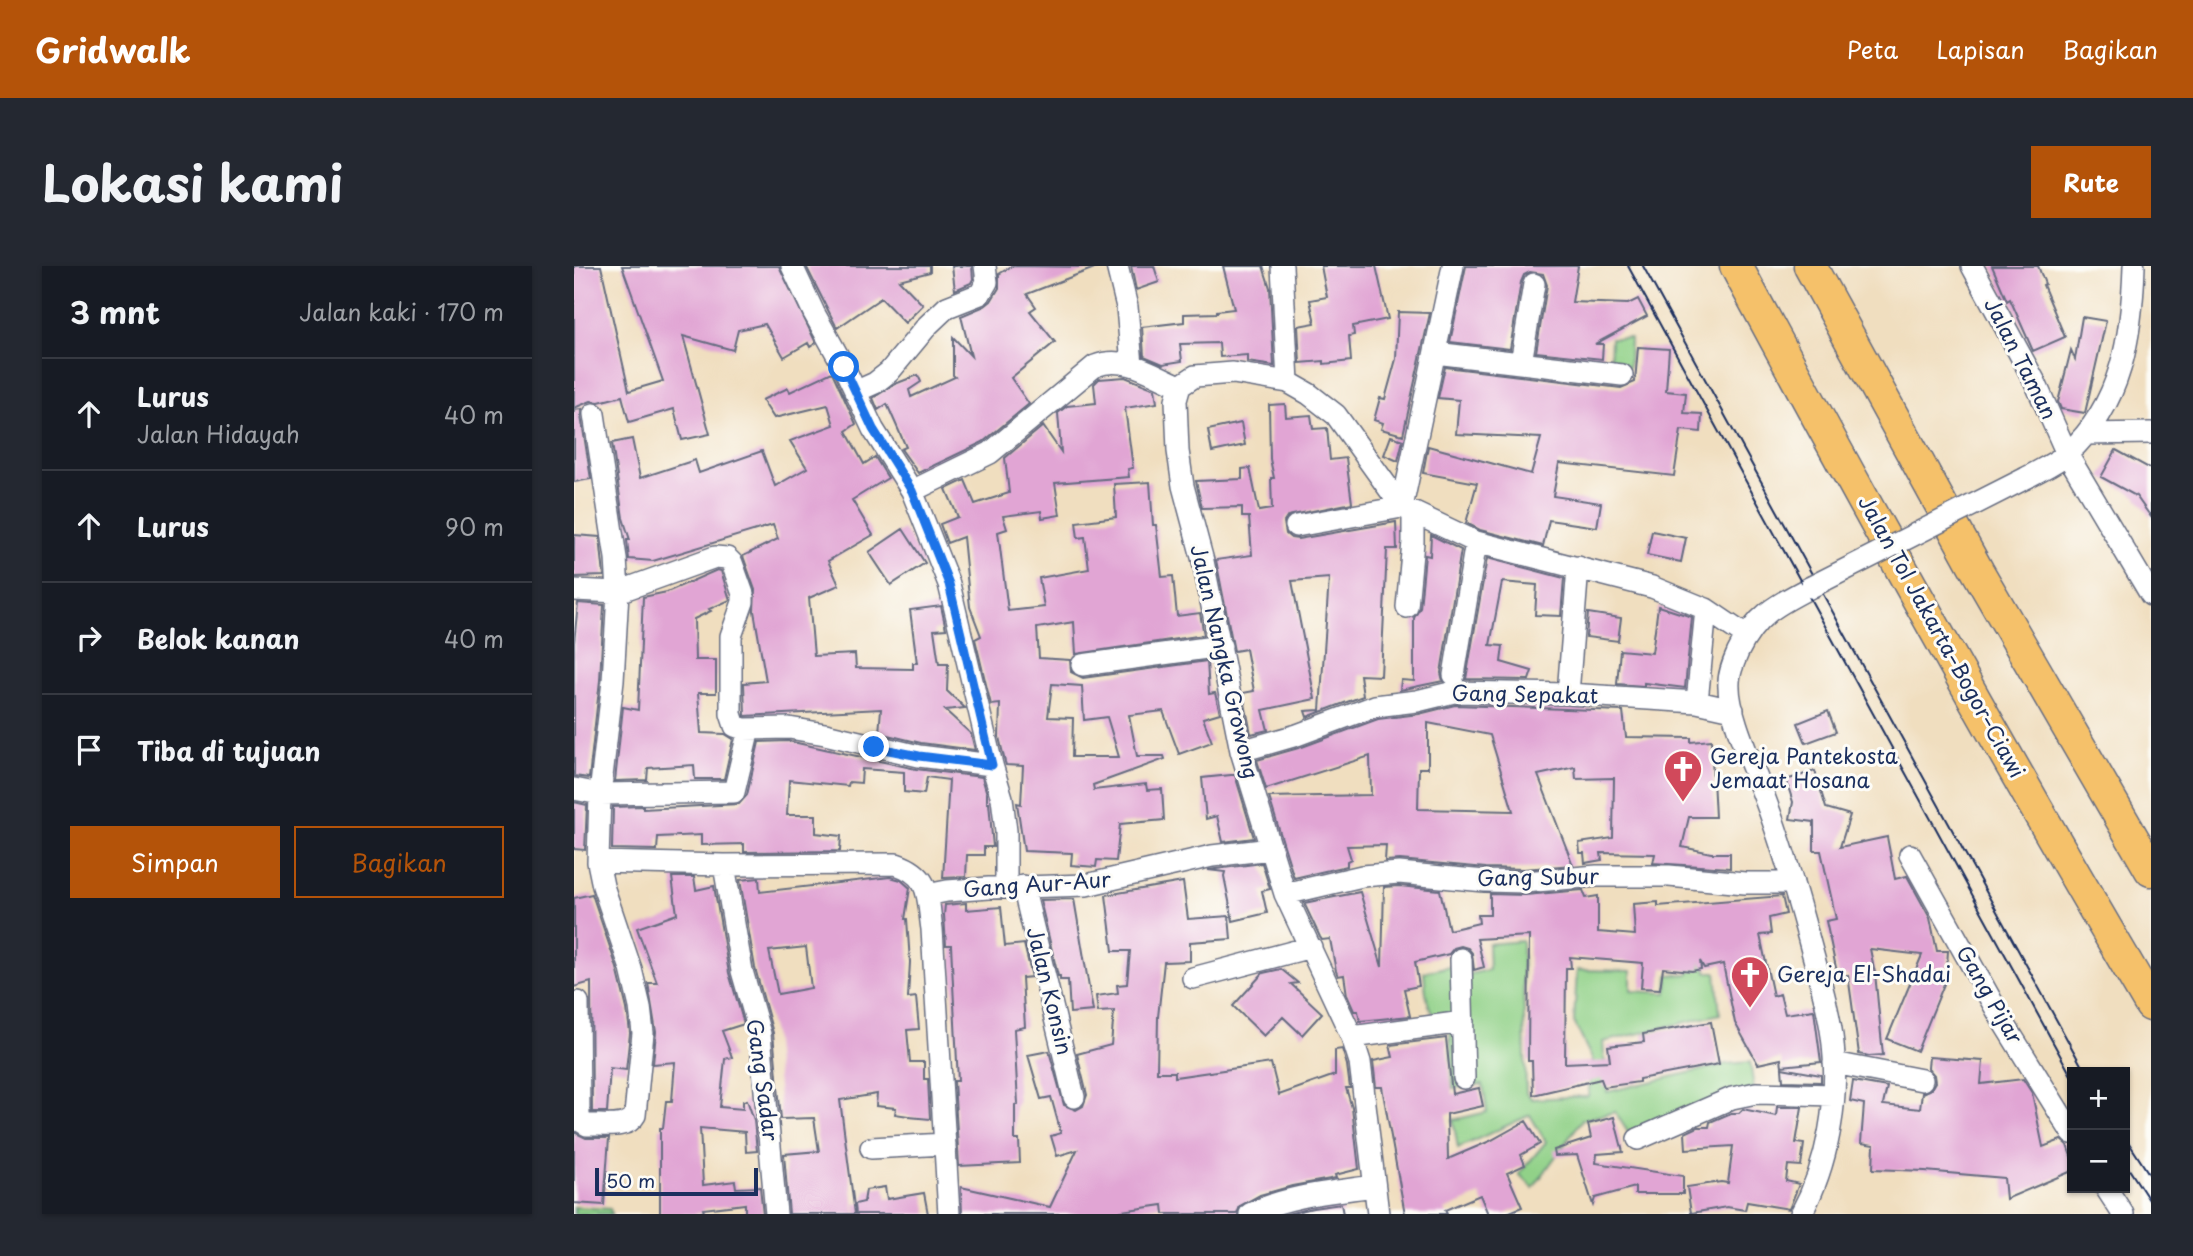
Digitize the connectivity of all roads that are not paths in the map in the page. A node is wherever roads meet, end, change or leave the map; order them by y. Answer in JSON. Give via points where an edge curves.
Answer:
{"nodes":[{"id":1,"x":792,"y":266,"type":"edge"},
{"id":2,"x":985,"y":266,"type":"edge"},
{"id":3,"x":1117,"y":266,"type":"edge"},
{"id":4,"x":1282,"y":266,"type":"edge"},
{"id":5,"x":1453,"y":266,"type":"edge"},
{"id":6,"x":1736,"y":266,"type":"edge"},
{"id":7,"x":1810,"y":266,"type":"edge"},
{"id":8,"x":1972,"y":266,"type":"edge"},
{"id":9,"x":2139,"y":275,"type":"edge"},
{"id":10,"x":1534,"y":284,"type":"dead end"},
{"id":11,"x":1435,"y":352,"type":"junction"},
{"id":12,"x":1521,"y":363,"type":"junction"},
{"id":13,"x":1132,"y":365,"type":"junction"},
{"id":14,"x":1622,"y":375,"type":"dead end"},
{"id":15,"x":1288,"y":382,"type":"junction"},
{"id":16,"x":1180,"y":386,"type":"junction"},
{"id":17,"x":856,"y":392,"type":"junction"},
{"id":18,"x":594,"y":414,"type":"dead end"},
{"id":19,"x":2151,"y":433,"type":"edge"},
{"id":20,"x":2085,"y":434,"type":"junction"},
{"id":21,"x":2067,"y":454,"type":"junction"},
{"id":22,"x":912,"y":491,"type":"junction"},
{"id":23,"x":1407,"y":510,"type":"junction"},
{"id":24,"x":1296,"y":526,"type":"dead end"},
{"id":25,"x":1476,"y":542,"type":"junction"},
{"id":26,"x":1578,"y":567,"type":"junction"},
{"id":27,"x":574,"y":590,"type":"edge"},
{"id":28,"x":618,"y":592,"type":"junction"},
{"id":29,"x":2151,"y":595,"type":"edge"},
{"id":30,"x":1407,"y":607,"type":"dead end"},
{"id":31,"x":1706,"y":609,"type":"junction"},
{"id":32,"x":1746,"y":636,"type":"junction"},
{"id":33,"x":1221,"y":646,"type":"junction"},
{"id":34,"x":1082,"y":665,"type":"dead end"},
{"id":35,"x":1454,"y":675,"type":"dead end"},
{"id":36,"x":1568,"y":694,"type":"junction"},
{"id":37,"x":1697,"y":702,"type":"junction"},
{"id":38,"x":1733,"y":710,"type":"junction"},
{"id":39,"x":749,"y":729,"type":"junction"},
{"id":40,"x":1241,"y":751,"type":"junction"},
{"id":41,"x":992,"y":765,"type":"junction"},
{"id":42,"x":574,"y":789,"type":"edge"},
{"id":43,"x":600,"y":794,"type":"junction"},
{"id":44,"x":1271,"y":849,"type":"junction"},
{"id":45,"x":1910,"y":855,"type":"dead end"},
{"id":46,"x":598,"y":862,"type":"junction"},
{"id":47,"x":724,"y":865,"type":"junction"},
{"id":48,"x":2151,"y":870,"type":"edge"},
{"id":49,"x":1793,"y":883,"type":"junction"},
{"id":50,"x":1014,"y":887,"type":"junction"},
{"id":51,"x":1285,"y":894,"type":"junction"},
{"id":52,"x":927,"y":895,"type":"junction"},
{"id":53,"x":1311,"y":947,"type":"junction"},
{"id":54,"x":1461,"y":959,"type":"dead end"},
{"id":55,"x":1193,"y":978,"type":"dead end"},
{"id":56,"x":578,"y":1002,"type":"dead end"},
{"id":57,"x":2151,"y":1005,"type":"edge"},
{"id":58,"x":1463,"y":1022,"type":"junction"},
{"id":59,"x":1352,"y":1037,"type":"junction"},
{"id":60,"x":1834,"y":1063,"type":"junction"},
{"id":61,"x":1464,"y":1078,"type":"dead end"},
{"id":62,"x":1922,"y":1080,"type":"dead end"},
{"id":63,"x":1833,"y":1095,"type":"junction"},
{"id":64,"x":1074,"y":1097,"type":"dead end"},
{"id":65,"x":2070,"y":1130,"type":"edge"},
{"id":66,"x":1638,"y":1139,"type":"dead end"},
{"id":67,"x":945,"y":1144,"type":"junction"},
{"id":68,"x":871,"y":1148,"type":"dead end"},
{"id":69,"x":1374,"y":1186,"type":"junction"},
{"id":70,"x":2109,"y":1193,"type":"edge"},
{"id":71,"x":776,"y":1214,"type":"edge"},
{"id":72,"x":949,"y":1214,"type":"edge"},
{"id":73,"x":1251,"y":1214,"type":"edge"},
{"id":74,"x":1378,"y":1214,"type":"edge"},
{"id":75,"x":1801,"y":1214,"type":"edge"},
{"id":76,"x":2123,"y":1214,"type":"edge"}],
"edges":[{"from":1,"to":17,"type":"street","name":"Jalan Konsin"},
{"from":2,"to":17,"type":"street","via":[[984,289],[937,315],[889,372]]},
{"from":3,"to":13,"type":"street","via":[[1127,307]]},
{"from":4,"to":15,"type":"street"},
{"from":5,"to":11,"type":"street"},
{"from":6,"to":57,"type":"highway","name":"Jalan Tol Jakarta–Bogor–Ciawi"},
{"from":7,"to":48,"type":"highway","via":[[1978,572]]},
{"from":8,"to":21,"type":"street","name":"Jalan Taman","via":[[2035,382]]},
{"from":9,"to":20,"type":"street","via":[[2120,373]]},
{"from":10,"to":12,"type":"street"},
{"from":11,"to":12,"type":"street"},
{"from":11,"to":23,"type":"street"},
{"from":12,"to":14,"type":"street"},
{"from":13,"to":16,"type":"street"},
{"from":13,"to":22,"type":"street","via":[[1110,361],[1095,366],[990,453]]},
{"from":15,"to":16,"type":"street","via":[[1233,373],[1195,376]]},
{"from":15,"to":23,"type":"street","via":[[1336,415]]},
{"from":16,"to":33,"type":"street","name":"Jalan Nangka Growong","via":[[1176,400],[1183,486]]},
{"from":17,"to":22,"type":"street","name":"Jalan Konsin"},
{"from":18,"to":28,"type":"street"},
{"from":19,"to":20,"type":"street"},
{"from":20,"to":21,"type":"street"},
{"from":21,"to":29,"type":"street","name":"Jalan Taman"},
{"from":21,"to":32,"type":"street","bridge":true,"via":[[1769,610]]},
{"from":22,"to":41,"type":"street","name":"Jalan Konsin","via":[[949,584]]},
{"from":23,"to":24,"type":"street"},
{"from":23,"to":25,"type":"street"},
{"from":23,"to":30,"type":"street","via":[[1413,541]]},
{"from":25,"to":26,"type":"street"},
{"from":25,"to":35,"type":"street"},
{"from":26,"to":31,"type":"street","via":[[1652,587]]},
{"from":26,"to":36,"type":"street"},
{"from":27,"to":28,"type":"street"},
{"from":28,"to":39,"type":"street","via":[[715,557],[729,560],[743,594],[731,636],[731,714],[735,726]]},
{"from":28,"to":43,"type":"street"},
{"from":31,"to":32,"type":"street"},
{"from":31,"to":37,"type":"street"},
{"from":32,"to":38,"type":"street","via":[[1729,681]]},
{"from":33,"to":34,"type":"street"},
{"from":33,"to":40,"type":"street","name":"Jalan Nangka Growong"},
{"from":36,"to":37,"type":"street","name":"Gang Sepakat"},
{"from":36,"to":40,"type":"street","name":"Gang Sepakat","via":[[1448,693],[1375,706]]},
{"from":37,"to":38,"type":"street","name":"Gang Sepakat"},
{"from":38,"to":49,"type":"street"},
{"from":39,"to":41,"type":"street","via":[[825,733],[919,756]]},
{"from":39,"to":43,"type":"street","via":[[734,792]]},
{"from":40,"to":44,"type":"street","name":"Jalan Nangka Growong"},
{"from":41,"to":50,"type":"street","name":"Jalan Konsin","via":[[1002,798]]},
{"from":42,"to":43,"type":"street"},
{"from":43,"to":46,"type":"street"},
{"from":44,"to":50,"type":"street","name":"Gang Aur-Aur","via":[[1212,856],[1086,885]]},
{"from":44,"to":51,"type":"street","name":"Jalan Nangka Growong"},
{"from":45,"to":65,"type":"street","name":"Gang Pijar","via":[[2004,1025]]},
{"from":46,"to":47,"type":"street"},
{"from":46,"to":56,"type":"street","via":[[631,970],[643,1033],[635,1115],[626,1124],[587,1125],[579,1117]]},
{"from":47,"to":52,"type":"street","via":[[896,864],[922,878]]},
{"from":47,"to":71,"type":"street","name":"Gang Sadar","via":[[742,971],[760,1034]]},
{"from":49,"to":51,"type":"street","name":"Gang Subur","via":[[1669,876],[1485,881],[1399,873],[1362,876]]},
{"from":49,"to":60,"type":"street","via":[[1826,1009]]},
{"from":50,"to":52,"type":"street","name":"Gang Aur-Aur"},
{"from":50,"to":64,"type":"street","name":"Jalan Konsin"},
{"from":51,"to":53,"type":"street","name":"Jalan Nangka Growong"},
{"from":52,"to":67,"type":"street"},
{"from":53,"to":55,"type":"street"},
{"from":53,"to":59,"type":"street","name":"Jalan Nangka Growong"},
{"from":54,"to":58,"type":"street"},
{"from":58,"to":59,"type":"street"},
{"from":58,"to":61,"type":"street"},
{"from":59,"to":69,"type":"street","name":"Jalan Nangka Growong","via":[[1364,1081]]},
{"from":60,"to":62,"type":"street"},
{"from":60,"to":63,"type":"street"},
{"from":63,"to":66,"type":"street","via":[[1756,1093],[1732,1098]]},
{"from":63,"to":75,"type":"street","via":[[1821,1167]]},
{"from":67,"to":68,"type":"street"},
{"from":67,"to":72,"type":"street"},
{"from":69,"to":73,"type":"street","via":[[1274,1204]]},
{"from":69,"to":74,"type":"street","name":"Jalan Nangka Growong"},
{"from":70,"to":76,"type":"street"}]}
